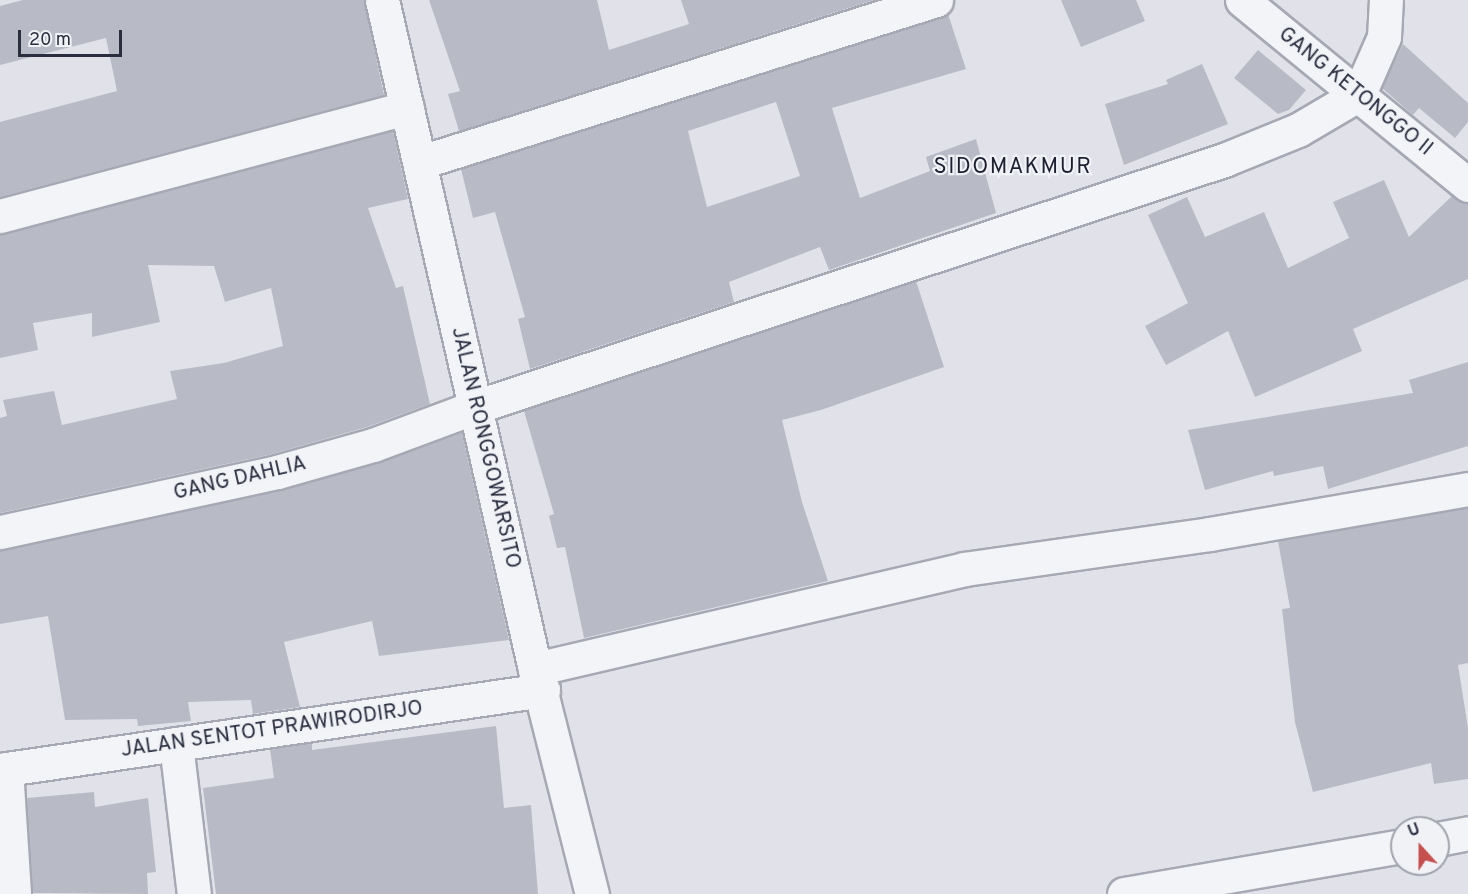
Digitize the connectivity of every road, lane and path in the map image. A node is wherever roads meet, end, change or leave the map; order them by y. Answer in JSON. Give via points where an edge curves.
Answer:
{"nodes":[{"id":1,"x":382,"y":0,"type":"edge"},
{"id":2,"x":936,"y":0,"type":"edge"},
{"id":3,"x":1242,"y":0,"type":"edge"},
{"id":4,"x":1386,"y":0,"type":"edge"},
{"id":5,"x":1359,"y":94,"type":"junction"},
{"id":6,"x":407,"y":108,"type":"junction"},
{"id":7,"x":421,"y":162,"type":"junction"},
{"id":8,"x":1468,"y":185,"type":"edge"},
{"id":9,"x":0,"y":216,"type":"edge"},
{"id":10,"x":475,"y":407,"type":"junction"},
{"id":11,"x":1468,"y":489,"type":"edge"},
{"id":12,"x":0,"y":532,"type":"edge"},
{"id":13,"x":539,"y":679,"type":"junction"},
{"id":14,"x":176,"y":744,"type":"junction"},
{"id":15,"x":3,"y":769,"type":"edge"},
{"id":16,"x":1468,"y":833,"type":"edge"},
{"id":17,"x":1450,"y":837,"type":"edge"},
{"id":18,"x":1390,"y":848,"type":"edge"},
{"id":19,"x":14,"y":894,"type":"edge"},
{"id":20,"x":194,"y":894,"type":"edge"},
{"id":21,"x":592,"y":894,"type":"edge"},
{"id":22,"x":1124,"y":894,"type":"edge"}],
"edges":[{"from":1,"to":6,"type":"street","name":"JALAN RONGGOWARSITO"},
{"from":2,"to":7,"type":"street"},
{"from":3,"to":5,"type":"street","name":"GANG KETONGGO II"},
{"from":4,"to":5,"type":"street","via":[[1384,37]]},
{"from":5,"to":8,"type":"street","name":"GANG KETONGGO II"},
{"from":5,"to":10,"type":"street","name":"GANG DAHLIA","via":[[1298,130],[1224,160]]},
{"from":6,"to":7,"type":"street","name":"JALAN RONGGOWARSITO"},
{"from":6,"to":9,"type":"street"},
{"from":7,"to":10,"type":"street","name":"JALAN RONGGOWARSITO"},
{"from":10,"to":12,"type":"street","name":"GANG DAHLIA","via":[[373,445],[277,472]]},
{"from":10,"to":13,"type":"street","name":"JALAN RONGGOWARSITO"},
{"from":11,"to":13,"type":"street","name":"JALAN SENTOT PRAWIRODIRJO","via":[[1210,534],[964,569]]},
{"from":13,"to":14,"type":"street","name":"JALAN SENTOT PRAWIRODIRJO"},
{"from":13,"to":21,"type":"street","name":"JALAN RONGGOWARSITO"},
{"from":14,"to":15,"type":"street","name":"JALAN SENTOT PRAWIRODIRJO"},
{"from":14,"to":20,"type":"street"},
{"from":15,"to":19,"type":"street"},
{"from":16,"to":17,"type":"street"},
{"from":18,"to":22,"type":"street"}]}
